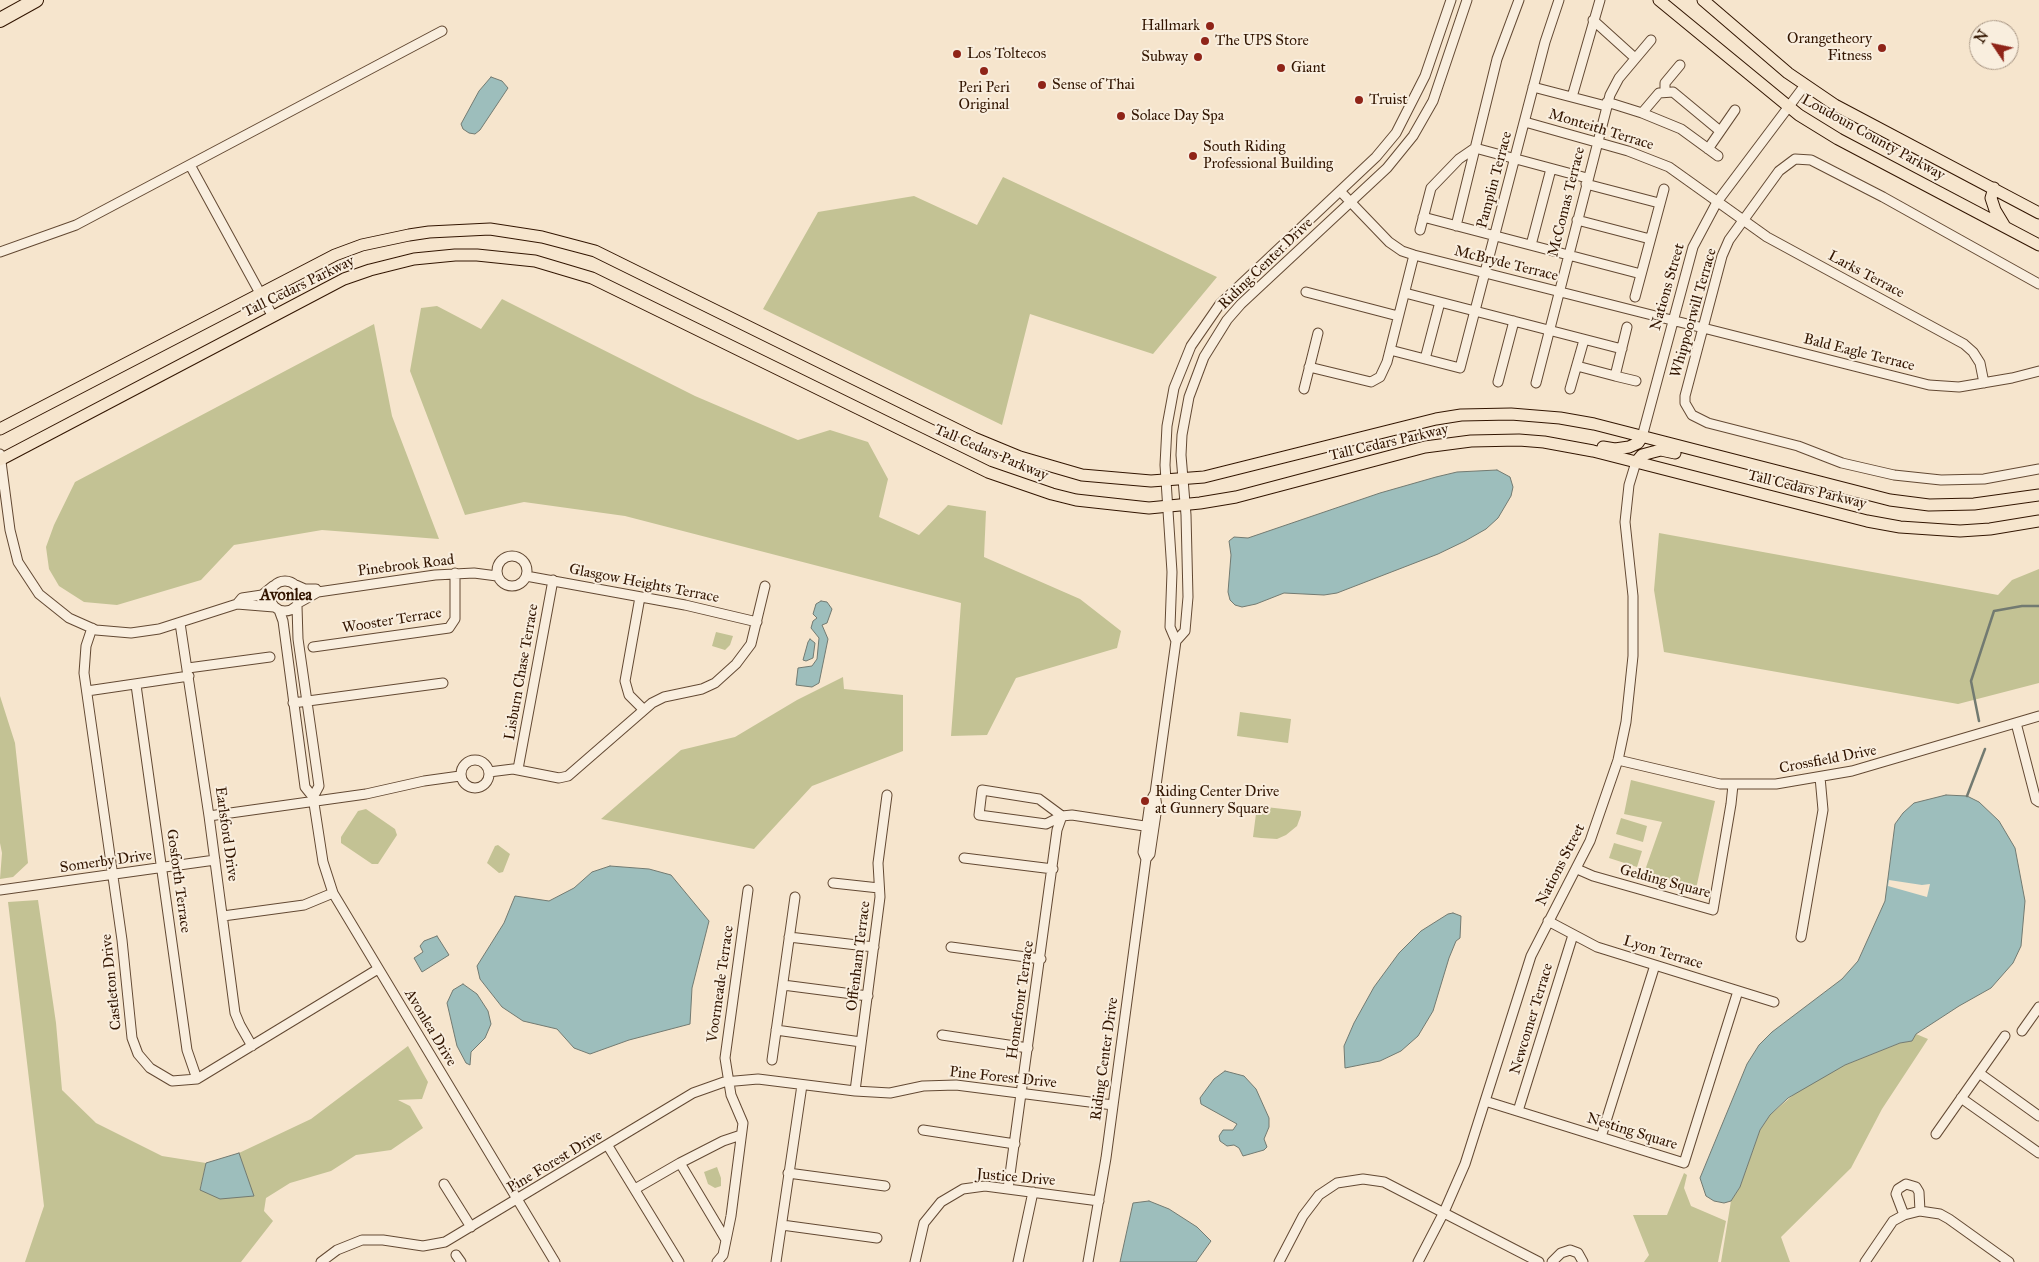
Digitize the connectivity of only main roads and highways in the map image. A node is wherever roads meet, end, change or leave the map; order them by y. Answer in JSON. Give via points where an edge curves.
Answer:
{"nodes":[{"id":1,"x":36,"y":0,"type":"edge"},
{"id":2,"x":1659,"y":0,"type":"edge"},
{"id":3,"x":1703,"y":0,"type":"edge"},
{"id":4,"x":0,"y":20,"type":"edge"},
{"id":5,"x":1994,"y":188,"type":"junction"},
{"id":6,"x":2039,"y":213,"type":"edge"},
{"id":7,"x":2004,"y":227,"type":"junction"},
{"id":8,"x":2039,"y":245,"type":"edge"},
{"id":9,"x":0,"y":430,"type":"edge"},
{"id":10,"x":1642,"y":437,"type":"junction"},
{"id":11,"x":1566,"y":445,"type":"junction"},
{"id":12,"x":1706,"y":454,"type":"junction"},
{"id":13,"x":0,"y":458,"type":"edge"},
{"id":14,"x":1636,"y":462,"type":"junction"},
{"id":15,"x":2039,"y":495,"type":"edge"},
{"id":16,"x":2039,"y":521,"type":"edge"}],
"edges":[{"from":1,"to":4,"type":"highway"},
{"from":2,"to":7,"type":"main road","name":"Loudoun County Parkway","via":[[1788,107],[1838,139]]},
{"from":3,"to":5,"type":"main road","name":"Loudoun County Parkway","via":[[1805,85],[1844,111]]},
{"from":5,"to":6,"type":"main road","name":"Loudoun County Parkway"},
{"from":5,"to":7,"type":"main road","via":[[1991,198]]},
{"from":7,"to":8,"type":"main road","name":"Loudoun County Parkway"},
{"from":9,"to":10,"type":"main road","name":"Tall Cedars Parkway","via":[[335,255],[387,239],[429,232],[490,229],[551,238],[595,251],[953,428],[1020,457],[1082,475],[1151,481],[1221,474],[1391,429],[1461,415],[1552,417]]},
{"from":10,"to":11,"type":"main road","via":[[1638,443],[1620,448],[1578,440]]},
{"from":10,"to":12,"type":"main road","name":"Tall Cedars Parkway"},
{"from":11,"to":13,"type":"main road","name":"Tall Cedars Parkway","via":[[1519,440],[1450,442],[1236,498],[1186,505],[1123,506],[1076,500],[1036,490],[988,472],[592,278],[535,262],[477,255],[414,260],[344,279]]},
{"from":11,"to":14,"type":"main road","name":"Tall Cedars Parkway"},
{"from":12,"to":14,"type":"main road","via":[[1694,458],[1661,450],[1642,456]]},
{"from":12,"to":15,"type":"main road","name":"Tall Cedars Parkway","via":[[1908,503],[1974,504]]},
{"from":14,"to":16,"type":"main road","name":"Tall Cedars Parkway","via":[[1867,522],[1900,527],[1960,531]]}]}
